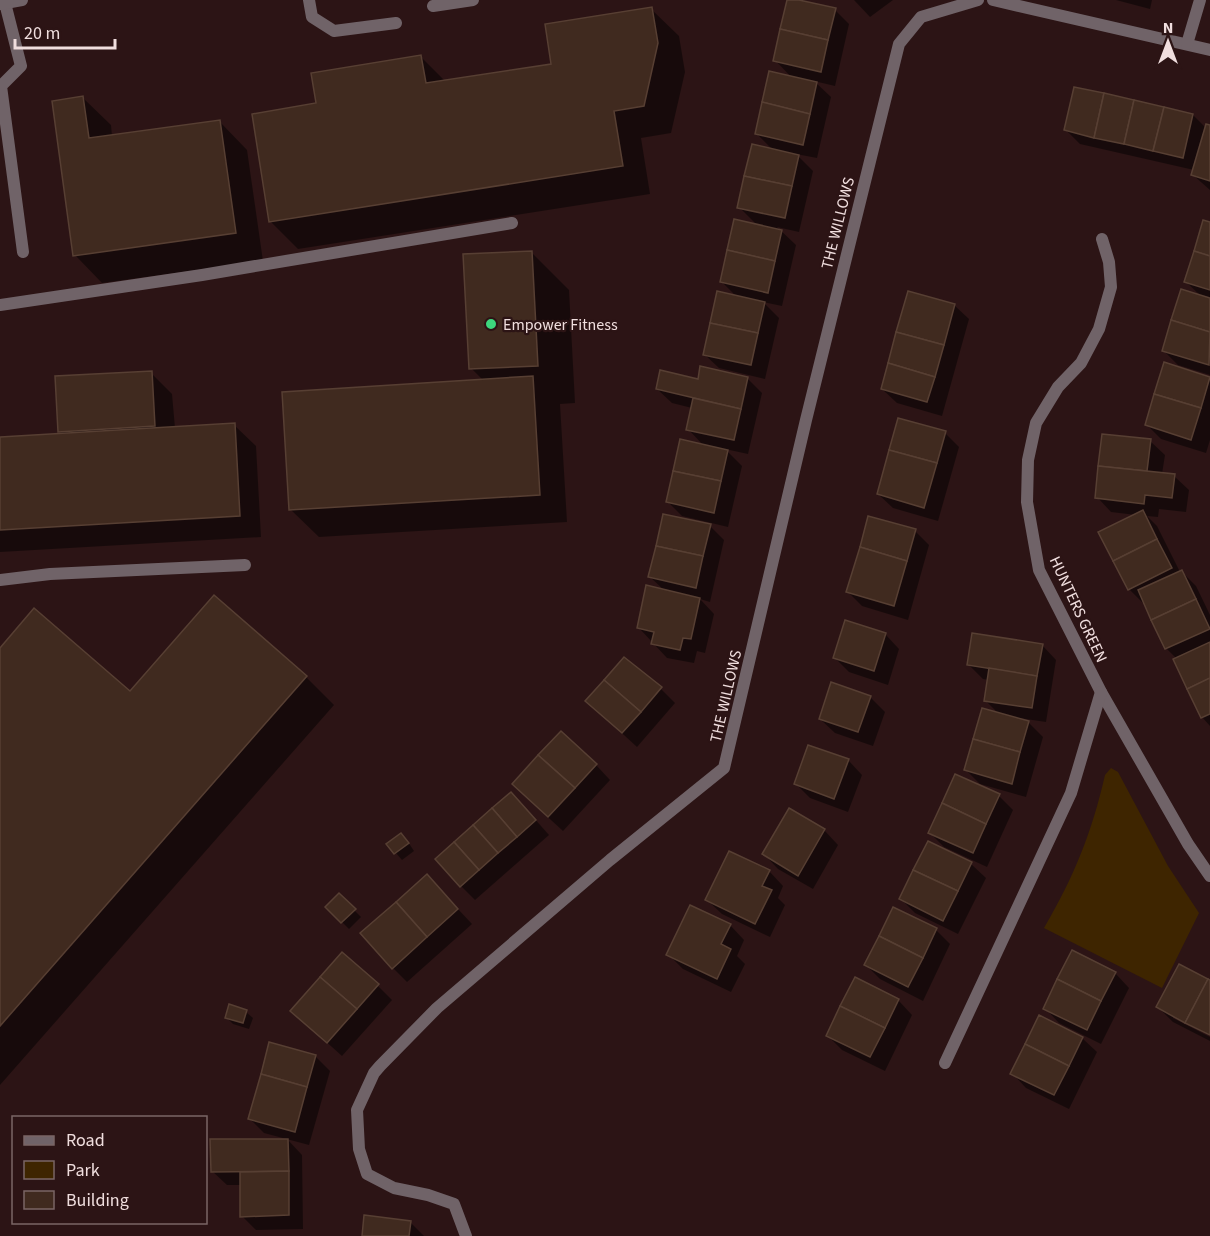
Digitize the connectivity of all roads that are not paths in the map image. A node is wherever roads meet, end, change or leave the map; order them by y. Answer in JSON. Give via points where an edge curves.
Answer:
{"nodes":[{"id":1,"x":22,"y":0,"type":"edge"},
{"id":2,"x":309,"y":0,"type":"edge"},
{"id":3,"x":473,"y":0,"type":"edge"},
{"id":4,"x":978,"y":0,"type":"edge"},
{"id":5,"x":993,"y":0,"type":"edge"},
{"id":6,"x":1200,"y":0,"type":"edge"},
{"id":7,"x":2,"y":4,"type":"edge"},
{"id":8,"x":433,"y":6,"type":"dead end"},
{"id":9,"x":396,"y":23,"type":"dead end"},
{"id":10,"x":1187,"y":44,"type":"junction"},
{"id":11,"x":1210,"y":50,"type":"edge"},
{"id":12,"x":512,"y":223,"type":"dead end"},
{"id":13,"x":1102,"y":239,"type":"dead end"},
{"id":14,"x":23,"y":252,"type":"dead end"},
{"id":15,"x":0,"y":304,"type":"edge"},
{"id":16,"x":245,"y":565,"type":"dead end"},
{"id":17,"x":0,"y":580,"type":"edge"},
{"id":18,"x":1101,"y":693,"type":"junction"},
{"id":19,"x":1210,"y":876,"type":"edge"},
{"id":20,"x":945,"y":1063,"type":"dead end"},
{"id":21,"x":466,"y":1236,"type":"edge"}],
"edges":[{"from":1,"to":7,"type":"street"},
{"from":2,"to":9,"type":"street","via":[[312,17],[334,31]]},
{"from":3,"to":8,"type":"street"},
{"from":4,"to":21,"type":"street","name":"THE WILLOWS","via":[[921,17],[899,44],[724,768],[437,1008],[374,1073],[357,1110],[359,1149],[367,1174],[394,1188],[454,1204]]},
{"from":5,"to":10,"type":"street"},
{"from":6,"to":10,"type":"street"},
{"from":7,"to":14,"type":"street","via":[[21,66],[1,86]]},
{"from":10,"to":11,"type":"street"},
{"from":12,"to":15,"type":"street"},
{"from":13,"to":18,"type":"street","name":"HUNTERS GREEN","via":[[1111,287],[1099,329],[1082,363],[1058,387],[1036,423],[1028,460],[1027,502],[1039,570]]},
{"from":16,"to":17,"type":"street"},
{"from":18,"to":19,"type":"street","name":"HUNTERS GREEN"},
{"from":18,"to":20,"type":"street","via":[[1071,793]]}]}
